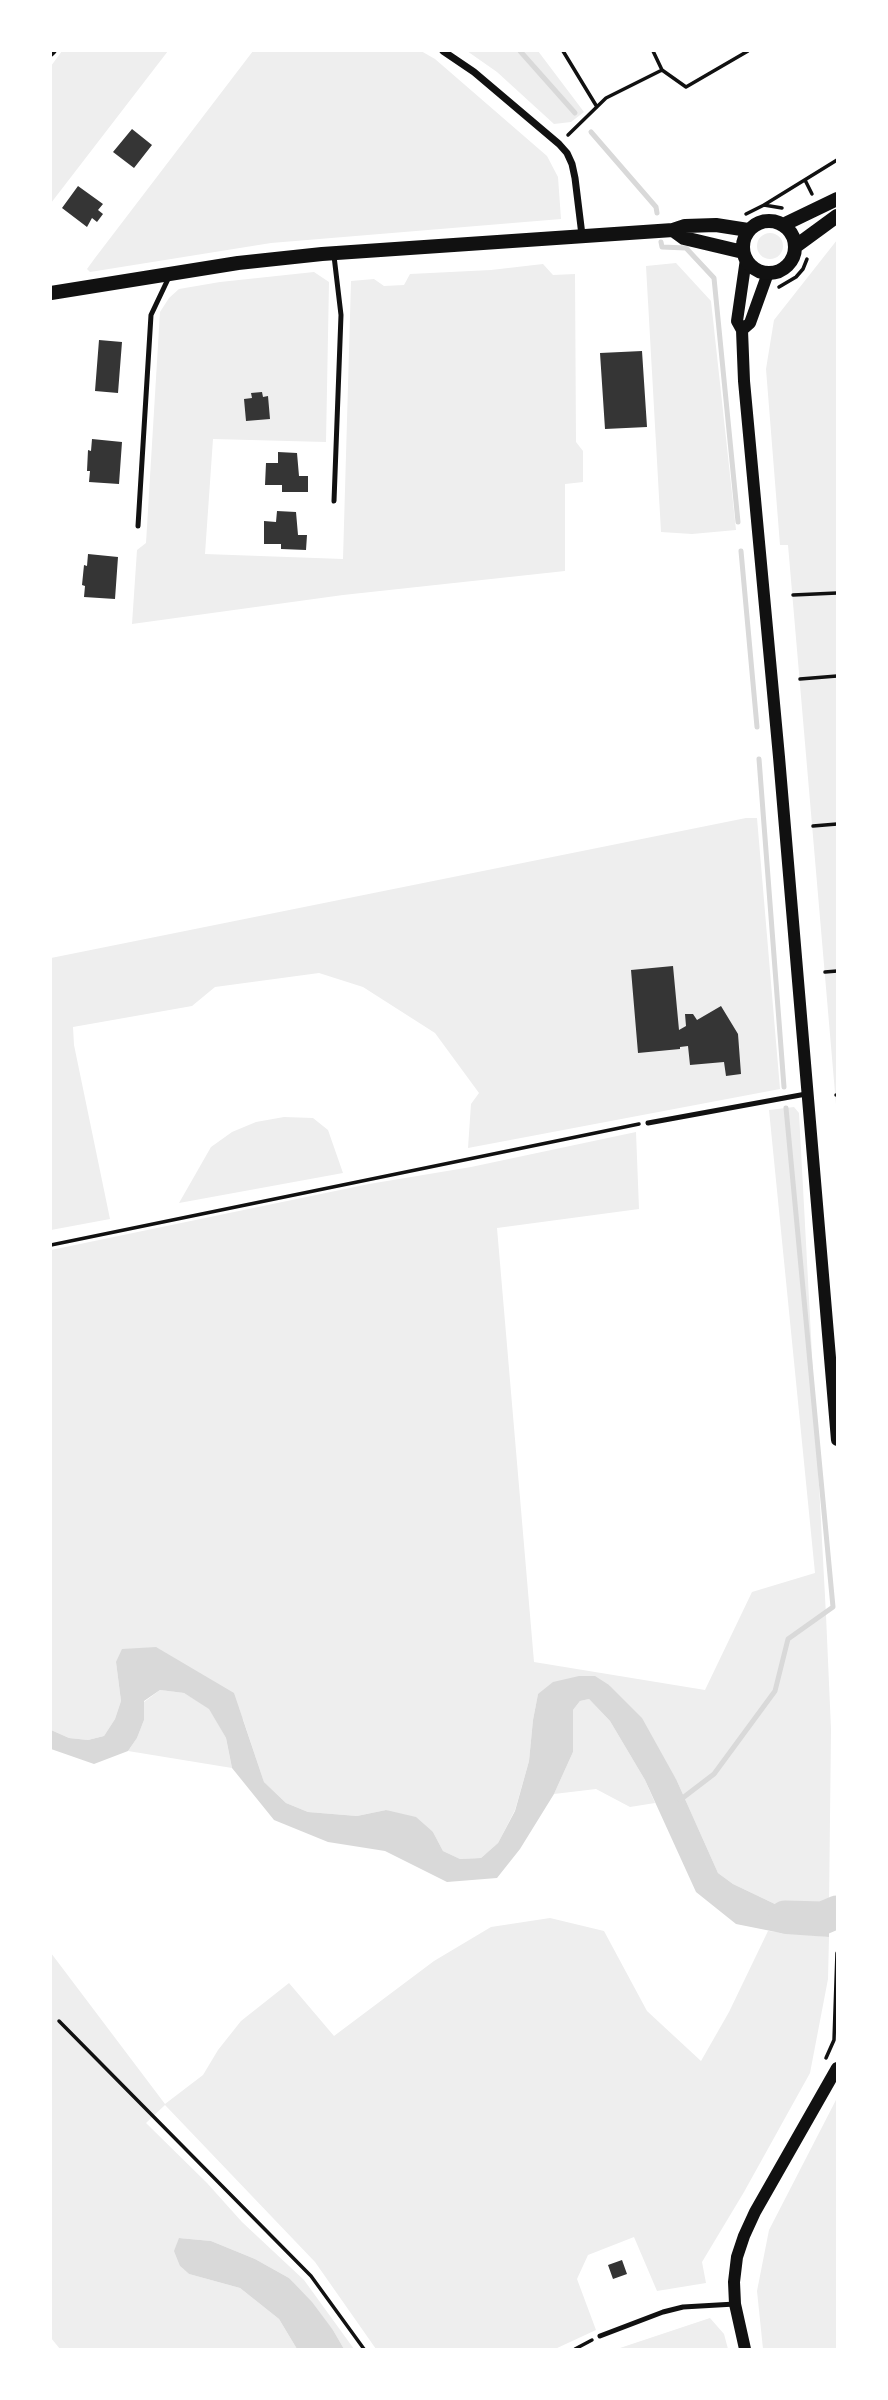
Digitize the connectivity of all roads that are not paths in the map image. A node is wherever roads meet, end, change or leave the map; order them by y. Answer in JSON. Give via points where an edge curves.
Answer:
{"nodes":[{"id":1,"x":443,"y":51,"type":"edge"},
{"id":2,"x":837,"y":199,"type":"edge"},
{"id":3,"x":837,"y":216,"type":"edge"},
{"id":4,"x":783,"y":225,"type":"junction"},
{"id":5,"x":673,"y":230,"type":"junction"},
{"id":6,"x":748,"y":230,"type":"junction"},
{"id":7,"x":582,"y":235,"type":"junction"},
{"id":8,"x":803,"y":249,"type":"junction"},
{"id":9,"x":334,"y":253,"type":"junction"},
{"id":10,"x":744,"y":256,"type":"junction"},
{"id":11,"x":768,"y":273,"type":"junction"},
{"id":12,"x":170,"y":274,"type":"junction"},
{"id":13,"x":51,"y":293,"type":"edge"},
{"id":14,"x":742,"y":330,"type":"junction"},
{"id":15,"x":334,"y":501,"type":"dead end"},
{"id":16,"x":138,"y":526,"type":"dead end"},
{"id":17,"x":806,"y":1094,"type":"junction"},
{"id":18,"x":648,"y":1123,"type":"road end"},
{"id":19,"x":837,"y":1440,"type":"edge"},
{"id":20,"x":837,"y":2068,"type":"edge"},
{"id":21,"x":734,"y":2304,"type":"junction"},
{"id":22,"x":600,"y":2336,"type":"road end"},
{"id":23,"x":745,"y":2349,"type":"edge"}],
"edges":[{"from":1,"to":7,"type":"street","via":[[559,144],[572,163]]},
{"from":2,"to":4,"type":"main road"},
{"from":3,"to":8,"type":"main road"},
{"from":4,"to":6,"type":"main road","via":[[760,222]]},
{"from":4,"to":8,"type":"main road"},
{"from":5,"to":6,"type":"main road","via":[[716,225]]},
{"from":5,"to":7,"type":"main road"},
{"from":5,"to":10,"type":"main road","via":[[684,238]]},
{"from":6,"to":10,"type":"main road"},
{"from":7,"to":9,"type":"main road"},
{"from":8,"to":11,"type":"main road","via":[[781,271]]},
{"from":9,"to":12,"type":"main road"},
{"from":9,"to":15,"type":"lane","via":[[341,315]]},
{"from":10,"to":11,"type":"main road","via":[[753,268]]},
{"from":10,"to":14,"type":"street","via":[[737,321]]},
{"from":11,"to":14,"type":"street","via":[[750,323]]},
{"from":12,"to":13,"type":"main road"},
{"from":12,"to":16,"type":"lane","via":[[151,315]]},
{"from":14,"to":17,"type":"street"},
{"from":17,"to":18,"type":"lane"},
{"from":17,"to":19,"type":"street"},
{"from":20,"to":21,"type":"street","via":[[750,2224],[737,2257]]},
{"from":21,"to":22,"type":"lane","via":[[663,2312]]},
{"from":21,"to":23,"type":"street"}]}
